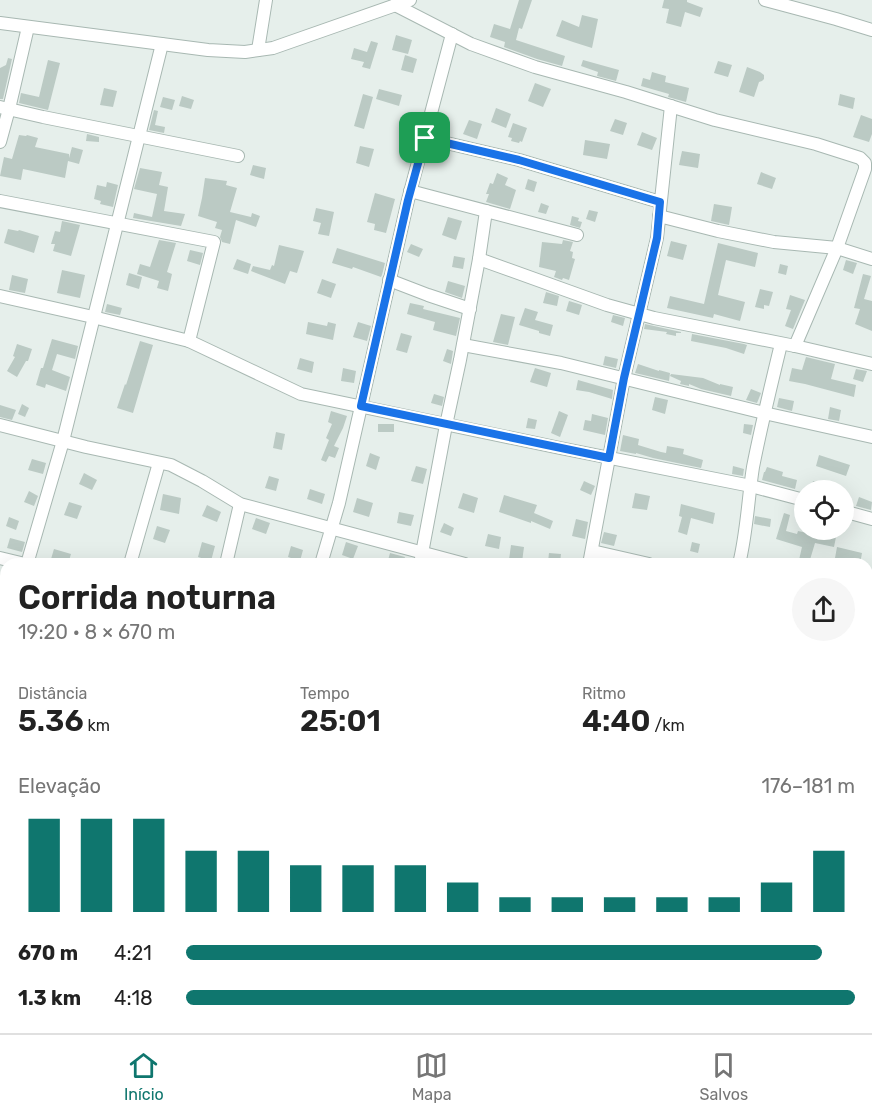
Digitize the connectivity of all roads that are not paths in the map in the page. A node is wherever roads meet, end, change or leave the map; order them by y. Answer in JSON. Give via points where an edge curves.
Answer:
{"nodes":[{"id":1,"x":266,"y":0,"type":"edge"},
{"id":2,"x":410,"y":0,"type":"edge"},
{"id":3,"x":765,"y":0,"type":"edge"},
{"id":4,"x":395,"y":5,"type":"junction"},
{"id":5,"x":0,"y":23,"type":"edge"},
{"id":6,"x":28,"y":27,"type":"junction"},
{"id":7,"x":872,"y":30,"type":"edge"},
{"id":8,"x":452,"y":34,"type":"junction"},
{"id":9,"x":162,"y":44,"type":"junction"},
{"id":10,"x":258,"y":50,"type":"junction"},
{"id":11,"x":671,"y":106,"type":"junction"},
{"id":12,"x":5,"y":108,"type":"edge"},
{"id":13,"x":139,"y":136,"type":"junction"},
{"id":14,"x":425,"y":138,"type":"junction"},
{"id":15,"x":0,"y":142,"type":"edge"},
{"id":16,"x":238,"y":156,"type":"dead end"},
{"id":17,"x":410,"y":192,"type":"junction"},
{"id":18,"x":0,"y":201,"type":"edge"},
{"id":19,"x":660,"y":202,"type":"junction"},
{"id":20,"x":486,"y":212,"type":"junction"},
{"id":21,"x":659,"y":216,"type":"junction"},
{"id":22,"x":118,"y":223,"type":"junction"},
{"id":23,"x":577,"y":235,"type":"dead end"},
{"id":24,"x":837,"y":248,"type":"junction"},
{"id":25,"x":480,"y":259,"type":"junction"},
{"id":26,"x":872,"y":259,"type":"edge"},
{"id":27,"x":389,"y":280,"type":"junction"},
{"id":28,"x":0,"y":296,"type":"edge"},
{"id":29,"x":470,"y":309,"type":"junction"},
{"id":30,"x":638,"y":314,"type":"junction"},
{"id":31,"x":93,"y":317,"type":"junction"},
{"id":32,"x":189,"y":341,"type":"junction"},
{"id":33,"x":781,"y":344,"type":"junction"},
{"id":34,"x":463,"y":345,"type":"junction"},
{"id":35,"x":795,"y":346,"type":"junction"},
{"id":36,"x":872,"y":364,"type":"edge"},
{"id":37,"x":624,"y":378,"type":"junction"},
{"id":38,"x":361,"y":406,"type":"junction"},
{"id":39,"x":764,"y":413,"type":"junction"},
{"id":40,"x":0,"y":425,"type":"edge"},
{"id":41,"x":446,"y":425,"type":"junction"},
{"id":42,"x":872,"y":436,"type":"edge"},
{"id":43,"x":63,"y":441,"type":"junction"},
{"id":44,"x":609,"y":458,"type":"junction"},
{"id":45,"x":159,"y":463,"type":"junction"},
{"id":46,"x":751,"y":486,"type":"junction"},
{"id":47,"x":794,"y":497,"type":"edge"},
{"id":48,"x":240,"y":504,"type":"junction"},
{"id":49,"x":854,"y":514,"type":"edge"},
{"id":50,"x":872,"y":519,"type":"edge"},
{"id":51,"x":331,"y":529,"type":"junction"},
{"id":52,"x":592,"y":551,"type":"junction"},
{"id":53,"x":28,"y":558,"type":"edge"},
{"id":54,"x":132,"y":558,"type":"edge"},
{"id":55,"x":227,"y":558,"type":"edge"},
{"id":56,"x":323,"y":558,"type":"edge"},
{"id":57,"x":421,"y":558,"type":"edge"},
{"id":58,"x":590,"y":558,"type":"edge"},
{"id":59,"x":623,"y":558,"type":"edge"},
{"id":60,"x":740,"y":558,"type":"edge"}],
"edges":[{"from":1,"to":10,"type":"street"},
{"from":2,"to":4,"type":"street"},
{"from":3,"to":7,"type":"street"},
{"from":4,"to":8,"type":"street"},
{"from":4,"to":10,"type":"street"},
{"from":5,"to":6,"type":"street"},
{"from":6,"to":9,"type":"street"},
{"from":6,"to":12,"type":"street"},
{"from":8,"to":11,"type":"street","via":[[535,67]]},
{"from":8,"to":14,"type":"street"},
{"from":9,"to":10,"type":"street","via":[[208,50]]},
{"from":9,"to":13,"type":"street"},
{"from":11,"to":19,"type":"street"},
{"from":11,"to":24,"type":"street","via":[[860,158],[865,169]]},
{"from":12,"to":13,"type":"street"},
{"from":12,"to":15,"type":"street"},
{"from":13,"to":16,"type":"street"},
{"from":13,"to":22,"type":"street"},
{"from":14,"to":17,"type":"street"},
{"from":14,"to":19,"type":"street","via":[[519,160]]},
{"from":17,"to":20,"type":"street"},
{"from":17,"to":27,"type":"street"},
{"from":18,"to":22,"type":"street"},
{"from":19,"to":21,"type":"street"},
{"from":20,"to":23,"type":"street"},
{"from":20,"to":25,"type":"street"},
{"from":21,"to":24,"type":"street","via":[[774,242]]},
{"from":21,"to":30,"type":"street"},
{"from":22,"to":31,"type":"street"},
{"from":22,"to":32,"type":"street","via":[[214,242]]},
{"from":24,"to":26,"type":"street"},
{"from":24,"to":35,"type":"street"},
{"from":25,"to":29,"type":"street"},
{"from":25,"to":30,"type":"street"},
{"from":27,"to":29,"type":"street"},
{"from":27,"to":38,"type":"street"},
{"from":28,"to":31,"type":"street"},
{"from":29,"to":34,"type":"street"},
{"from":30,"to":33,"type":"street"},
{"from":30,"to":37,"type":"street"},
{"from":31,"to":32,"type":"street"},
{"from":31,"to":43,"type":"street"},
{"from":32,"to":38,"type":"street","via":[[301,394]]},
{"from":33,"to":35,"type":"street"},
{"from":33,"to":39,"type":"street"},
{"from":34,"to":37,"type":"street"},
{"from":34,"to":41,"type":"street"},
{"from":35,"to":36,"type":"street"},
{"from":37,"to":39,"type":"street"},
{"from":37,"to":44,"type":"street"},
{"from":38,"to":41,"type":"street"},
{"from":38,"to":51,"type":"street"},
{"from":39,"to":42,"type":"street"},
{"from":39,"to":46,"type":"street"},
{"from":40,"to":43,"type":"street"},
{"from":41,"to":44,"type":"street"},
{"from":41,"to":57,"type":"street"},
{"from":43,"to":45,"type":"street"},
{"from":43,"to":53,"type":"street"},
{"from":44,"to":46,"type":"street"},
{"from":44,"to":52,"type":"street"},
{"from":45,"to":48,"type":"street","via":[[171,465]]},
{"from":45,"to":54,"type":"street"},
{"from":46,"to":47,"type":"street"},
{"from":46,"to":60,"type":"street"},
{"from":48,"to":51,"type":"street"},
{"from":48,"to":55,"type":"street"},
{"from":49,"to":50,"type":"street"},
{"from":51,"to":56,"type":"street"},
{"from":51,"to":57,"type":"street"},
{"from":52,"to":58,"type":"street"},
{"from":52,"to":59,"type":"street"}]}
